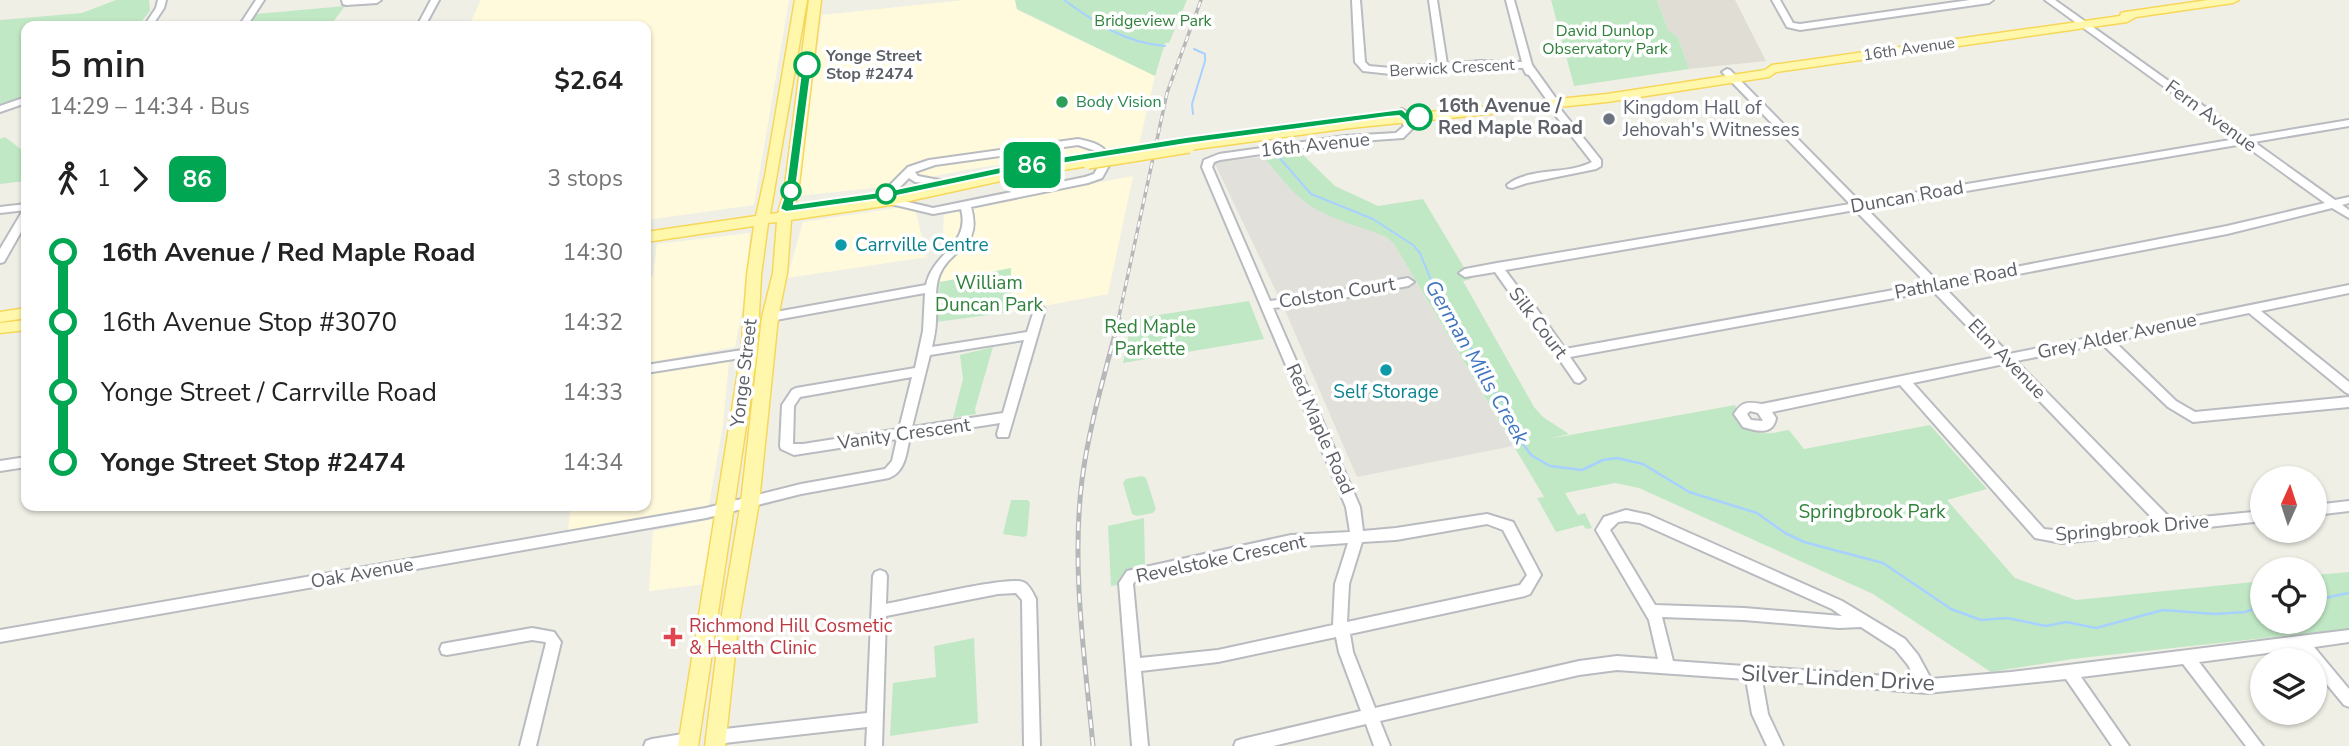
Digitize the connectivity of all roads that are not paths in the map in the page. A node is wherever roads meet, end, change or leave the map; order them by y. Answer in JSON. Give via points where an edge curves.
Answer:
{"nodes":[{"id":1,"x":162,"y":0,"type":"edge"},
{"id":2,"x":260,"y":0,"type":"edge"},
{"id":3,"x":346,"y":0,"type":"edge"},
{"id":4,"x":377,"y":0,"type":"edge"},
{"id":5,"x":435,"y":0,"type":"edge"},
{"id":6,"x":801,"y":0,"type":"edge"},
{"id":7,"x":815,"y":0,"type":"edge"},
{"id":8,"x":1356,"y":0,"type":"edge"},
{"id":9,"x":1433,"y":0,"type":"edge"},
{"id":10,"x":1510,"y":0,"type":"edge"},
{"id":11,"x":1776,"y":0,"type":"edge"},
{"id":12,"x":1989,"y":0,"type":"edge"},
{"id":13,"x":2049,"y":0,"type":"edge"},
{"id":14,"x":2056,"y":0,"type":"edge"},
{"id":15,"x":2233,"y":0,"type":"edge"},
{"id":16,"x":151,"y":21,"type":"edge"},
{"id":17,"x":246,"y":21,"type":"edge"},
{"id":18,"x":424,"y":21,"type":"edge"},
{"id":19,"x":2079,"y":21,"type":"junction"},
{"id":20,"x":1527,"y":65,"type":"junction"},
{"id":21,"x":1443,"y":68,"type":"junction"},
{"id":22,"x":1730,"y":75,"type":"junction"},
{"id":23,"x":21,"y":102,"type":"edge"},
{"id":24,"x":1550,"y":102,"type":"junction"},
{"id":25,"x":0,"y":109,"type":"edge"},
{"id":26,"x":1404,"y":115,"type":"junction"},
{"id":27,"x":2349,"y":122,"type":"edge"},
{"id":28,"x":2243,"y":140,"type":"junction"},
{"id":29,"x":1209,"y":160,"type":"joint"},
{"id":30,"x":910,"y":172,"type":"junction"},
{"id":31,"x":1512,"y":185,"type":"dead end"},
{"id":32,"x":937,"y":188,"type":"junction"},
{"id":33,"x":889,"y":198,"type":"junction"},
{"id":34,"x":2349,"y":200,"type":"edge"},
{"id":35,"x":965,"y":204,"type":"junction"},
{"id":36,"x":2333,"y":204,"type":"junction"},
{"id":37,"x":918,"y":206,"type":"junction"},
{"id":38,"x":1858,"y":206,"type":"junction"},
{"id":39,"x":21,"y":208,"type":"edge"},
{"id":40,"x":0,"y":210,"type":"edge"},
{"id":41,"x":785,"y":213,"type":"junction"},
{"id":42,"x":764,"y":215,"type":"junction"},
{"id":43,"x":2349,"y":215,"type":"edge"},
{"id":44,"x":21,"y":223,"type":"edge"},
{"id":45,"x":651,"y":227,"type":"edge"},
{"id":46,"x":651,"y":236,"type":"edge"},
{"id":47,"x":0,"y":259,"type":"edge"},
{"id":48,"x":1497,"y":267,"type":"junction"},
{"id":49,"x":1465,"y":273,"type":"dead end"},
{"id":50,"x":1408,"y":282,"type":"dead end"},
{"id":51,"x":1936,"y":285,"type":"junction"},
{"id":52,"x":931,"y":288,"type":"junction"},
{"id":53,"x":2346,"y":292,"type":"edge"},
{"id":54,"x":1266,"y":305,"type":"junction"},
{"id":55,"x":2250,"y":308,"type":"junction"},
{"id":56,"x":1039,"y":310,"type":"dead end"},
{"id":57,"x":21,"y":314,"type":"edge"},
{"id":58,"x":0,"y":317,"type":"edge"},
{"id":59,"x":770,"y":317,"type":"junction"},
{"id":60,"x":21,"y":326,"type":"edge"},
{"id":61,"x":0,"y":328,"type":"edge"},
{"id":62,"x":1032,"y":335,"type":"junction"},
{"id":63,"x":2104,"y":339,"type":"junction"},
{"id":64,"x":924,"y":352,"type":"junction"},
{"id":65,"x":749,"y":353,"type":"junction"},
{"id":66,"x":1562,"y":354,"type":"junction"},
{"id":67,"x":2005,"y":358,"type":"junction"},
{"id":68,"x":651,"y":368,"type":"edge"},
{"id":69,"x":918,"y":372,"type":"junction"},
{"id":70,"x":1579,"y":379,"type":"dead end"},
{"id":71,"x":1903,"y":380,"type":"junction"},
{"id":72,"x":2349,"y":389,"type":"edge"},
{"id":73,"x":2349,"y":402,"type":"edge"},
{"id":74,"x":1762,"y":409,"type":"dead end"},
{"id":75,"x":1008,"y":416,"type":"junction"},
{"id":76,"x":904,"y":434,"type":"junction"},
{"id":77,"x":1003,"y":434,"type":"dead end"},
{"id":78,"x":21,"y":463,"type":"edge"},
{"id":79,"x":0,"y":466,"type":"edge"},
{"id":80,"x":750,"y":502,"type":"junction"},
{"id":81,"x":2349,"y":506,"type":"edge"},
{"id":82,"x":2328,"y":508,"type":"edge"},
{"id":83,"x":724,"y":509,"type":"junction"},
{"id":84,"x":2250,"y":517,"type":"edge"},
{"id":85,"x":2169,"y":526,"type":"junction"},
{"id":86,"x":1357,"y":536,"type":"junction"},
{"id":87,"x":880,"y":576,"type":"dead end"},
{"id":88,"x":881,"y":611,"type":"junction"},
{"id":89,"x":1652,"y":611,"type":"junction"},
{"id":90,"x":1862,"y":621,"type":"junction"},
{"id":91,"x":1342,"y":628,"type":"junction"},
{"id":92,"x":0,"y":636,"type":"edge"},
{"id":93,"x":2349,"y":636,"type":"edge"},
{"id":94,"x":2301,"y":642,"type":"junction"},
{"id":95,"x":447,"y":649,"type":"dead end"},
{"id":96,"x":2188,"y":657,"type":"junction"},
{"id":97,"x":1134,"y":665,"type":"junction"},
{"id":98,"x":1667,"y":667,"type":"junction"},
{"id":99,"x":2069,"y":671,"type":"junction"},
{"id":100,"x":1753,"y":674,"type":"junction"},
{"id":101,"x":1927,"y":686,"type":"junction"},
{"id":102,"x":2349,"y":700,"type":"edge"},
{"id":103,"x":1372,"y":718,"type":"junction"},
{"id":104,"x":876,"y":719,"type":"junction"},
{"id":105,"x":715,"y":741,"type":"edge"},
{"id":106,"x":689,"y":743,"type":"edge"},
{"id":107,"x":528,"y":746,"type":"edge"},
{"id":108,"x":652,"y":746,"type":"edge"},
{"id":109,"x":874,"y":746,"type":"edge"},
{"id":110,"x":1032,"y":746,"type":"edge"},
{"id":111,"x":1140,"y":746,"type":"edge"},
{"id":112,"x":1242,"y":746,"type":"edge"},
{"id":113,"x":1382,"y":746,"type":"edge"},
{"id":114,"x":1774,"y":746,"type":"edge"},
{"id":115,"x":2120,"y":746,"type":"edge"},
{"id":116,"x":2255,"y":746,"type":"edge"}],
"edges":[{"from":1,"to":16,"type":"street"},
{"from":2,"to":17,"type":"street"},
{"from":3,"to":4,"type":"street"},
{"from":5,"to":18,"type":"street"},
{"from":6,"to":42,"type":"main road","name":"Yonge Street"},
{"from":7,"to":41,"type":"main road","name":"Yonge Street"},
{"from":8,"to":21,"type":"street","name":"Berwick Crescent","via":[[1362,67],[1372,71]]},
{"from":9,"to":21,"type":"street"},
{"from":10,"to":20,"type":"street","name":"Berwick Crescent"},
{"from":11,"to":12,"type":"street","via":[[1790,25],[1800,27]]},
{"from":13,"to":19,"type":"street","name":"Fern Avenue"},
{"from":14,"to":19,"type":"street","name":"Fern Avenue"},
{"from":15,"to":19,"type":"main road","name":"16th Avenue","via":[[2127,19]]},
{"from":19,"to":22,"type":"main road","name":"16th Avenue"},
{"from":19,"to":28,"type":"street","name":"Fern Avenue"},
{"from":20,"to":21,"type":"street","name":"Berwick Crescent"},
{"from":20,"to":24,"type":"street","name":"Berwick Crescent","via":[[1529,75]]},
{"from":22,"to":24,"type":"main road","name":"16th Avenue"},
{"from":22,"to":38,"type":"street","name":"Elm Avenue"},
{"from":23,"to":25,"type":"street"},
{"from":24,"to":26,"type":"main road","name":"16th Avenue"},
{"from":24,"to":31,"type":"street","name":"Berwick Crescent","via":[[1596,166]]},
{"from":26,"to":29,"type":"street","name":"16th Avenue","via":[[1409,127],[1399,136]]},
{"from":26,"to":32,"type":"main road","name":"16th Avenue","bridge":true,"via":[[1188,143]]},
{"from":27,"to":28,"type":"street","name":"Duncan Road"},
{"from":28,"to":36,"type":"street","name":"Fern Avenue"},
{"from":28,"to":38,"type":"street","name":"Duncan Road"},
{"from":29,"to":54,"type":"street","name":"Red Maple Road","via":[[1207,167]]},
{"from":30,"to":32,"type":"street"},
{"from":30,"to":33,"type":"street"},
{"from":30,"to":35,"type":"street","via":[[933,162],[1068,143],[1091,145],[1106,155],[1103,169],[1093,179]]},
{"from":32,"to":33,"type":"main road","name":"16th Avenue"},
{"from":32,"to":37,"type":"street"},
{"from":33,"to":37,"type":"street"},
{"from":33,"to":41,"type":"main road","name":"16th Avenue"},
{"from":34,"to":36,"type":"street","name":"Pathlane Road"},
{"from":35,"to":37,"type":"street","via":[[933,211]]},
{"from":35,"to":52,"type":"street","via":[[969,219],[965,241],[935,271]]},
{"from":36,"to":43,"type":"street","name":"Fern Avenue"},
{"from":36,"to":51,"type":"street","name":"Pathlane Road","via":[[2227,230]]},
{"from":38,"to":48,"type":"street","name":"Duncan Road"},
{"from":38,"to":51,"type":"street","name":"Elm Avenue"},
{"from":39,"to":40,"type":"street"},
{"from":41,"to":42,"type":"main road","name":"16th Avenue"},
{"from":41,"to":59,"type":"main road","name":"Yonge Street","via":[[780,273]]},
{"from":42,"to":45,"type":"main road"},
{"from":42,"to":46,"type":"main road"},
{"from":42,"to":65,"type":"main road","name":"Yonge Street"},
{"from":44,"to":47,"type":"street"},
{"from":48,"to":49,"type":"street","name":"Duncan Road"},
{"from":48,"to":66,"type":"street","name":"Silk Court"},
{"from":50,"to":54,"type":"street","name":"Colston Court"},
{"from":51,"to":66,"type":"street","name":"Pathlane Road"},
{"from":51,"to":67,"type":"street","name":"Elm Avenue"},
{"from":52,"to":59,"type":"street"},
{"from":52,"to":64,"type":"street"},
{"from":53,"to":55,"type":"street","name":"Grey Alder Avenue"},
{"from":54,"to":86,"type":"street","name":"Red Maple Road","via":[[1345,483]]},
{"from":55,"to":63,"type":"street","name":"Grey Alder Avenue"},
{"from":55,"to":72,"type":"street"},
{"from":56,"to":62,"type":"street"},
{"from":57,"to":58,"type":"main road"},
{"from":59,"to":80,"type":"main road","name":"Yonge Street"},
{"from":60,"to":61,"type":"main road"},
{"from":62,"to":64,"type":"street"},
{"from":62,"to":75,"type":"street"},
{"from":63,"to":67,"type":"street","name":"Grey Alder Avenue"},
{"from":63,"to":73,"type":"street","via":[[2172,404],[2193,417]]},
{"from":64,"to":69,"type":"street"},
{"from":65,"to":68,"type":"street"},
{"from":65,"to":83,"type":"main road","name":"Yonge Street"},
{"from":66,"to":70,"type":"street","name":"Silk Court"},
{"from":67,"to":71,"type":"street","name":"Grey Alder Avenue"},
{"from":67,"to":85,"type":"street","name":"Elm Avenue"},
{"from":69,"to":76,"type":"street"},
{"from":69,"to":76,"type":"street","name":"Vanity Crescent","via":[[796,393],[788,405],[785,441],[794,450]]},
{"from":71,"to":74,"type":"street","name":"Grey Alder Avenue"},
{"from":71,"to":85,"type":"street","name":"Springbrook Drive","via":[[2040,534],[2062,537]]},
{"from":75,"to":76,"type":"street","name":"Vanity Crescent"},
{"from":75,"to":77,"type":"street"},
{"from":76,"to":80,"type":"street","name":"Oak Avenue","via":[[898,463],[889,473]]},
{"from":78,"to":79,"type":"street"},
{"from":80,"to":83,"type":"street","name":"Oak Avenue"},
{"from":80,"to":105,"type":"main road","name":"Yonge Street"},
{"from":81,"to":82,"type":"street"},
{"from":83,"to":92,"type":"street","name":"Oak Avenue"},
{"from":83,"to":106,"type":"main road","name":"Yonge Street"},
{"from":84,"to":85,"type":"street","name":"Springbrook Drive"},
{"from":86,"to":91,"type":"street","name":"Red Maple Road","via":[[1339,601]]},
{"from":86,"to":91,"type":"street","name":"Revelstoke Crescent","via":[[1487,519],[1508,526],[1534,576],[1525,590]]},
{"from":86,"to":97,"type":"street","name":"Revelstoke Crescent","via":[[1292,541],[1132,575],[1126,583]]},
{"from":87,"to":88,"type":"street"},
{"from":88,"to":104,"type":"street"},
{"from":88,"to":110,"type":"street","via":[[998,588],[1020,587],[1026,592]]},
{"from":89,"to":90,"type":"street"},
{"from":89,"to":90,"type":"street","via":[[1603,530],[1610,519],[1632,515],[1644,519],[1820,597]]},
{"from":89,"to":98,"type":"street"},
{"from":90,"to":101,"type":"street","via":[[1907,651]]},
{"from":91,"to":97,"type":"street","via":[[1218,656]]},
{"from":91,"to":103,"type":"street","name":"Red Maple Road","via":[[1346,652]]},
{"from":93,"to":94,"type":"street","name":"Silver Linden Drive"},
{"from":94,"to":96,"type":"street","name":"Silver Linden Drive"},
{"from":94,"to":102,"type":"street"},
{"from":95,"to":107,"type":"street","via":[[532,634],[549,636],[554,642]]},
{"from":96,"to":99,"type":"street","name":"Silver Linden Drive"},
{"from":96,"to":116,"type":"street"},
{"from":97,"to":111,"type":"street","name":"Revelstoke Crescent"},
{"from":98,"to":100,"type":"street","name":"Silver Linden Drive"},
{"from":98,"to":103,"type":"street","name":"Silver Linden Drive","via":[[1617,663],[1579,668]]},
{"from":99,"to":101,"type":"street","name":"Silver Linden Drive"},
{"from":99,"to":115,"type":"street"},
{"from":100,"to":101,"type":"street","name":"Silver Linden Drive"},
{"from":100,"to":114,"type":"street","via":[[1760,714]]},
{"from":103,"to":112,"type":"street"},
{"from":103,"to":113,"type":"street","name":"Red Maple Road"},
{"from":104,"to":105,"type":"street"},
{"from":104,"to":109,"type":"street"},
{"from":106,"to":108,"type":"street"}]}
